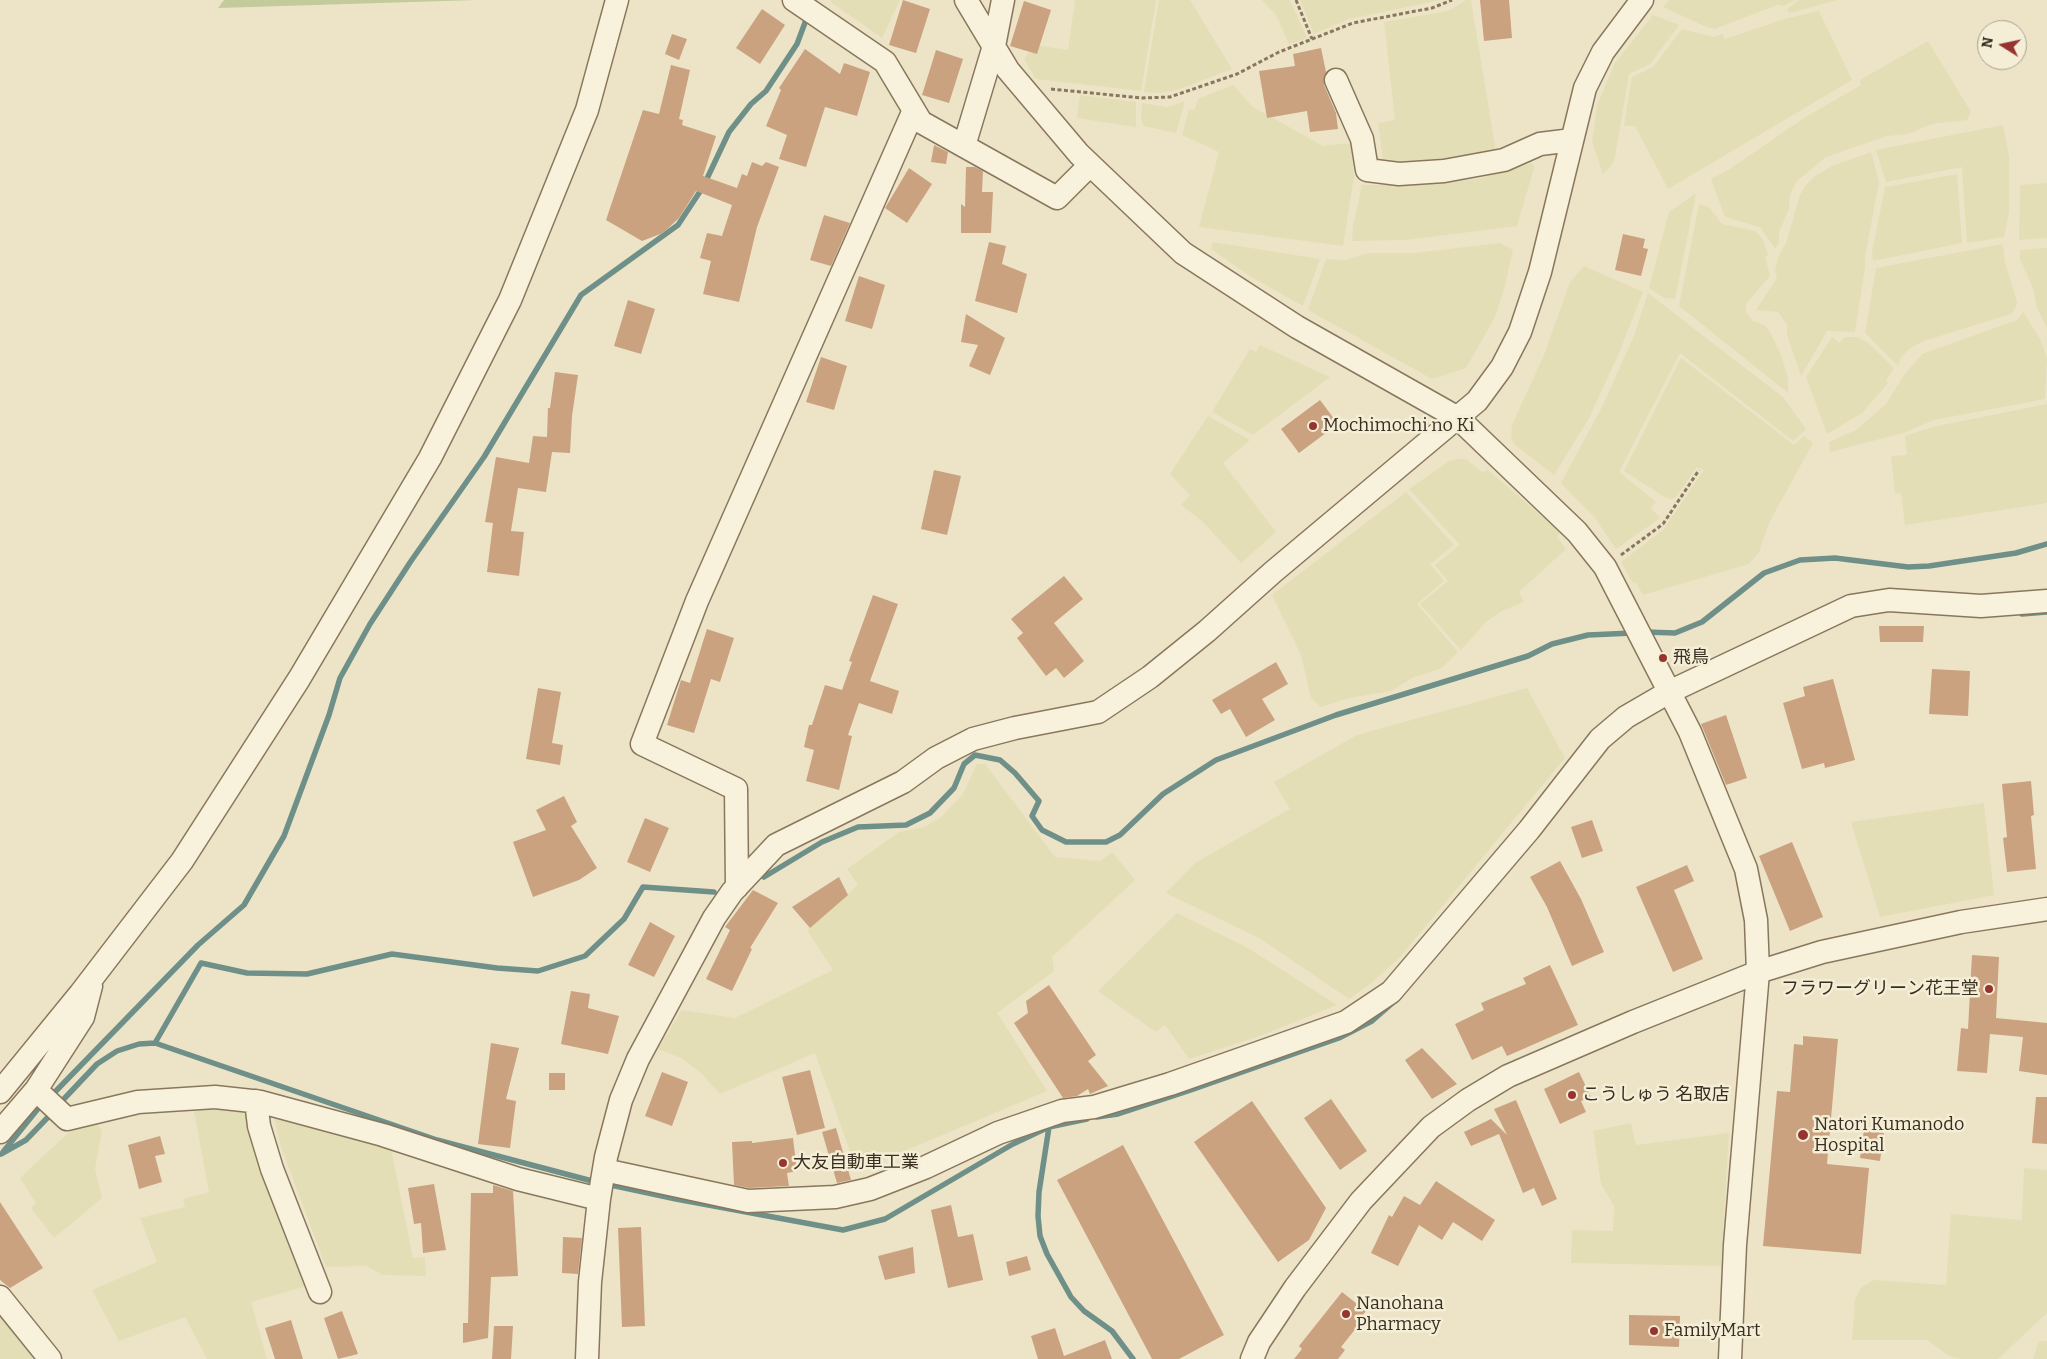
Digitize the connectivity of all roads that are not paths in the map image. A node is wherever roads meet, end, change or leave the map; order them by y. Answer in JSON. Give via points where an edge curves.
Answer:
{"nodes":[{"id":1,"x":617,"y":0,"type":"edge"},
{"id":2,"x":794,"y":0,"type":"edge"},
{"id":3,"x":966,"y":0,"type":"edge"},
{"id":4,"x":1003,"y":0,"type":"edge"},
{"id":5,"x":1642,"y":0,"type":"edge"},
{"id":6,"x":994,"y":46,"type":"junction"},
{"id":7,"x":1336,"y":80,"type":"dead end"},
{"id":8,"x":914,"y":110,"type":"junction"},
{"id":9,"x":1572,"y":140,"type":"junction"},
{"id":10,"x":964,"y":146,"type":"junction"},
{"id":11,"x":1090,"y":165,"type":"junction"},
{"id":12,"x":1458,"y":418,"type":"junction"},
{"id":13,"x":2047,"y":601,"type":"edge"},
{"id":14,"x":1673,"y":700,"type":"junction"},
{"id":15,"x":737,"y":887,"type":"junction"},
{"id":16,"x":2047,"y":909,"type":"edge"},
{"id":17,"x":1758,"y":972,"type":"junction"},
{"id":18,"x":94,"y":976,"type":"junction"},
{"id":19,"x":36,"y":1090,"type":"junction"},
{"id":20,"x":0,"y":1092,"type":"edge"},
{"id":21,"x":256,"y":1101,"type":"junction"},
{"id":22,"x":0,"y":1132,"type":"edge"},
{"id":23,"x":602,"y":1184,"type":"junction"},
{"id":24,"x":320,"y":1292,"type":"dead end"},
{"id":25,"x":0,"y":1297,"type":"edge"},
{"id":26,"x":50,"y":1359,"type":"edge"},
{"id":27,"x":587,"y":1359,"type":"edge"},
{"id":28,"x":1252,"y":1359,"type":"edge"},
{"id":29,"x":1730,"y":1359,"type":"edge"}],
"edges":[{"from":1,"to":18,"type":"street","via":[[587,110],[514,291],[430,458],[299,679],[182,861]]},
{"from":2,"to":8,"type":"street","via":[[885,62]]},
{"from":3,"to":6,"type":"street"},
{"from":4,"to":6,"type":"street"},
{"from":5,"to":9,"type":"street","via":[[1603,52],[1584,88]]},
{"from":6,"to":10,"type":"street"},
{"from":6,"to":11,"type":"street","via":[[1008,70]]},
{"from":7,"to":9,"type":"street","via":[[1362,139],[1367,170],[1399,174],[1444,171],[1504,160],[1540,144]]},
{"from":8,"to":10,"type":"street","via":[[921,122]]},
{"from":8,"to":15,"type":"street","via":[[697,601],[642,744],[736,789]]},
{"from":9,"to":12,"type":"street","via":[[1540,272],[1520,332],[1502,367],[1477,401]]},
{"from":10,"to":11,"type":"street","via":[[1056,198]]},
{"from":11,"to":12,"type":"street","via":[[1183,253],[1297,327]]},
{"from":12,"to":14,"type":"street","via":[[1577,532],[1605,567]]},
{"from":12,"to":15,"type":"street","via":[[1150,678],[1098,712],[973,739],[936,758],[894,786],[776,846]]},
{"from":13,"to":14,"type":"street","via":[[1981,606],[1889,600],[1851,606]]},
{"from":14,"to":17,"type":"street","via":[[1726,816],[1746,869],[1756,920]]},
{"from":14,"to":23,"type":"street","via":[[1626,716],[1600,739],[1529,830],[1391,992],[1346,1022],[1170,1084],[1094,1107],[1062,1111],[998,1134],[870,1189],[835,1198],[748,1201]]},
{"from":15,"to":23,"type":"street","via":[[714,918],[638,1059],[621,1100]]},
{"from":16,"to":17,"type":"street","via":[[1961,922],[1822,952]]},
{"from":17,"to":28,"type":"street","via":[[1508,1076],[1431,1127],[1362,1200],[1295,1288],[1259,1342]]},
{"from":17,"to":29,"type":"street","via":[[1735,1245]]},
{"from":18,"to":19,"type":"street","via":[[83,1017]]},
{"from":18,"to":20,"type":"street"},
{"from":19,"to":21,"type":"street","via":[[67,1119],[124,1105],[215,1097]]},
{"from":19,"to":22,"type":"street"},
{"from":21,"to":23,"type":"street","via":[[383,1135],[518,1179]]},
{"from":21,"to":24,"type":"street","via":[[259,1126],[272,1169]]},
{"from":23,"to":27,"type":"street","via":[[590,1282]]},
{"from":25,"to":26,"type":"street"}]}
